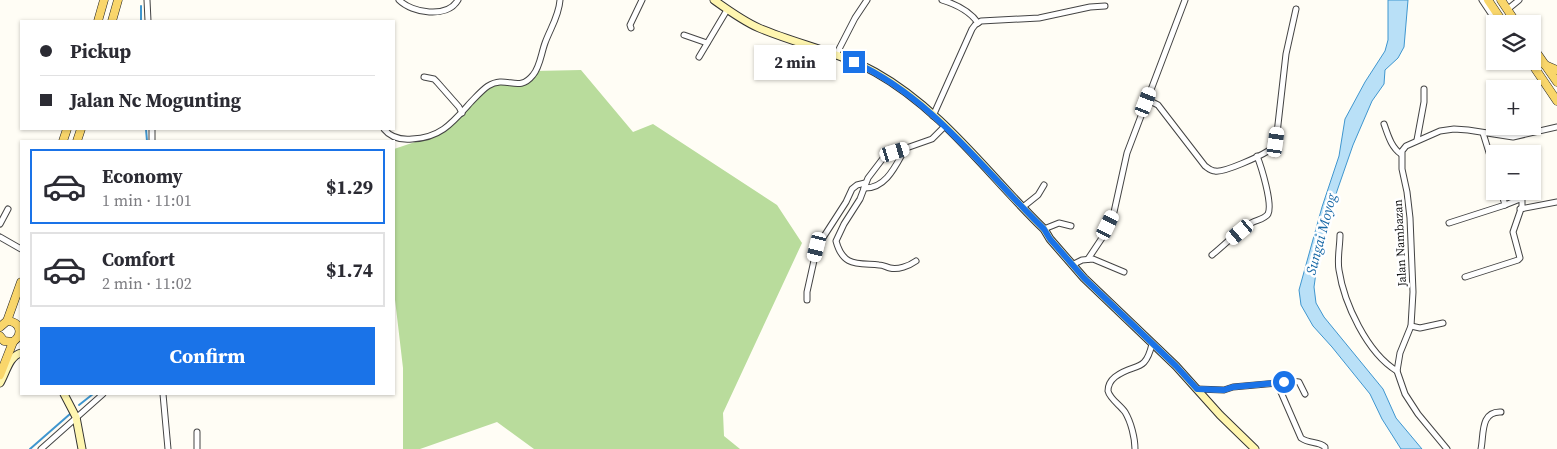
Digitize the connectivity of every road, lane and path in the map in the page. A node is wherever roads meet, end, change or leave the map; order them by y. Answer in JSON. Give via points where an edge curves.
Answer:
{"nodes":[{"id":1,"x":104,"y":0,"type":"edge"},
{"id":2,"x":118,"y":0,"type":"edge"},
{"id":3,"x":147,"y":0,"type":"edge"},
{"id":4,"x":398,"y":0,"type":"edge"},
{"id":5,"x":458,"y":0,"type":"edge"},
{"id":6,"x":560,"y":0,"type":"edge"},
{"id":7,"x":642,"y":0,"type":"edge"},
{"id":8,"x":714,"y":0,"type":"edge"},
{"id":9,"x":867,"y":0,"type":"edge"},
{"id":10,"x":942,"y":0,"type":"edge"},
{"id":11,"x":1185,"y":0,"type":"edge"},
{"id":12,"x":1482,"y":0,"type":"edge"},
{"id":13,"x":1488,"y":0,"type":"edge"},
{"id":14,"x":1501,"y":0,"type":"edge"},
{"id":15,"x":1519,"y":0,"type":"edge"},
{"id":16,"x":1105,"y":6,"type":"dead end"},
{"id":17,"x":1296,"y":9,"type":"dead end"},
{"id":18,"x":727,"y":10,"type":"junction"},
{"id":19,"x":1508,"y":10,"type":"junction"},
{"id":20,"x":1492,"y":15,"type":"edge"},
{"id":21,"x":1498,"y":15,"type":"edge"},
{"id":22,"x":1511,"y":15,"type":"edge"},
{"id":23,"x":98,"y":20,"type":"edge"},
{"id":24,"x":112,"y":20,"type":"edge"},
{"id":25,"x":148,"y":20,"type":"edge"},
{"id":26,"x":978,"y":23,"type":"junction"},
{"id":27,"x":631,"y":28,"type":"dead end"},
{"id":28,"x":684,"y":36,"type":"dead end"},
{"id":29,"x":707,"y":43,"type":"junction"},
{"id":30,"x":836,"y":55,"type":"junction"},
{"id":31,"x":699,"y":57,"type":"dead end"},
{"id":32,"x":1541,"y":58,"type":"edge"},
{"id":33,"x":1546,"y":65,"type":"junction"},
{"id":34,"x":1536,"y":70,"type":"edge"},
{"id":35,"x":1557,"y":70,"type":"edge"},
{"id":36,"x":424,"y":77,"type":"dead end"},
{"id":37,"x":1556,"y":81,"type":"edge"},
{"id":38,"x":1424,"y":89,"type":"dead end"},
{"id":39,"x":1557,"y":94,"type":"edge"},
{"id":40,"x":1557,"y":101,"type":"edge"},
{"id":41,"x":1146,"y":102,"type":"junction"},
{"id":42,"x":462,"y":113,"type":"junction"},
{"id":43,"x":933,"y":116,"type":"junction"},
{"id":44,"x":1384,"y":124,"type":"dead end"},
{"id":45,"x":945,"y":126,"type":"junction"},
{"id":46,"x":1557,"y":127,"type":"edge"},
{"id":47,"x":385,"y":130,"type":"edge"},
{"id":48,"x":1483,"y":133,"type":"junction"},
{"id":49,"x":1417,"y":140,"type":"junction"},
{"id":50,"x":1487,"y":145,"type":"edge"},
{"id":51,"x":905,"y":149,"type":"junction"},
{"id":52,"x":1401,"y":154,"type":"junction"},
{"id":53,"x":1256,"y":156,"type":"junction"},
{"id":54,"x":1044,"y":185,"type":"dead end"},
{"id":55,"x":864,"y":186,"type":"junction"},
{"id":56,"x":1504,"y":200,"type":"edge"},
{"id":57,"x":1557,"y":202,"type":"edge"},
{"id":58,"x":1505,"y":205,"type":"junction"},
{"id":59,"x":1023,"y":207,"type":"junction"},
{"id":60,"x":8,"y":209,"type":"dead end"},
{"id":61,"x":1520,"y":209,"type":"junction"},
{"id":62,"x":1449,"y":222,"type":"dead end"},
{"id":63,"x":0,"y":224,"type":"edge"},
{"id":64,"x":1071,"y":226,"type":"dead end"},
{"id":65,"x":1044,"y":229,"type":"junction"},
{"id":66,"x":1340,"y":235,"type":"dead end"},
{"id":67,"x":0,"y":237,"type":"edge"},
{"id":68,"x":20,"y":248,"type":"edge"},
{"id":69,"x":1212,"y":256,"type":"dead end"},
{"id":70,"x":1088,"y":259,"type":"junction"},
{"id":71,"x":916,"y":261,"type":"dead end"},
{"id":72,"x":1072,"y":265,"type":"junction"},
{"id":73,"x":1124,"y":272,"type":"dead end"},
{"id":74,"x":1466,"y":277,"type":"dead end"},
{"id":75,"x":20,"y":284,"type":"edge"},
{"id":76,"x":807,"y":300,"type":"dead end"},
{"id":77,"x":3,"y":323,"type":"edge"},
{"id":78,"x":1444,"y":323,"type":"dead end"},
{"id":79,"x":1411,"y":326,"type":"junction"},
{"id":80,"x":20,"y":328,"type":"edge"},
{"id":81,"x":0,"y":336,"type":"edge"},
{"id":82,"x":13,"y":342,"type":"junction"},
{"id":83,"x":1152,"y":344,"type":"junction"},
{"id":84,"x":20,"y":352,"type":"edge"},
{"id":85,"x":1397,"y":371,"type":"junction"},
{"id":86,"x":0,"y":374,"type":"edge"},
{"id":87,"x":0,"y":383,"type":"edge"},
{"id":88,"x":1277,"y":384,"type":"junction"},
{"id":89,"x":1197,"y":389,"type":"junction"},
{"id":90,"x":1305,"y":394,"type":"dead end"},
{"id":91,"x":65,"y":395,"type":"edge"},
{"id":92,"x":102,"y":395,"type":"edge"},
{"id":93,"x":163,"y":395,"type":"edge"},
{"id":94,"x":1501,"y":412,"type":"dead end"},
{"id":95,"x":76,"y":417,"type":"junction"},
{"id":96,"x":197,"y":432,"type":"dead end"},
{"id":97,"x":41,"y":449,"type":"edge"},
{"id":98,"x":82,"y":449,"type":"edge"},
{"id":99,"x":168,"y":449,"type":"edge"},
{"id":100,"x":197,"y":449,"type":"edge"},
{"id":101,"x":1135,"y":449,"type":"edge"},
{"id":102,"x":1255,"y":449,"type":"edge"},
{"id":103,"x":1325,"y":449,"type":"edge"},
{"id":104,"x":1447,"y":449,"type":"edge"},
{"id":105,"x":1481,"y":449,"type":"edge"}],
"edges":[{"from":1,"to":23,"type":"main road"},
{"from":2,"to":24,"type":"main road"},
{"from":3,"to":25,"type":"street"},
{"from":4,"to":5,"type":"street","via":[[410,7],[437,12],[454,6]]},
{"from":6,"to":42,"type":"street","via":[[532,77],[519,85],[495,82]]},
{"from":7,"to":27,"type":"street"},
{"from":8,"to":18,"type":"street"},
{"from":9,"to":30,"type":"street"},
{"from":10,"to":26,"type":"street","via":[[963,9]]},
{"from":11,"to":41,"type":"street"},
{"from":12,"to":20,"type":"street"},
{"from":13,"to":21,"type":"main road"},
{"from":14,"to":19,"type":"main road"},
{"from":15,"to":19,"type":"street"},
{"from":16,"to":26,"type":"street","via":[[1039,18]]},
{"from":17,"to":53,"type":"street","via":[[1286,54],[1276,142],[1272,148]]},
{"from":18,"to":29,"type":"street"},
{"from":18,"to":30,"type":"street","via":[[758,27]]},
{"from":19,"to":22,"type":"main road"},
{"from":26,"to":43,"type":"street","via":[[972,29]]},
{"from":28,"to":29,"type":"street"},
{"from":29,"to":31,"type":"street"},
{"from":30,"to":43,"type":"street","via":[[877,73]]},
{"from":32,"to":33,"type":"main road"},
{"from":33,"to":35,"type":"main road"},
{"from":33,"to":37,"type":"main road"},
{"from":34,"to":40,"type":"main road"},
{"from":36,"to":42,"type":"street","via":[[434,79]]},
{"from":37,"to":39,"type":"main road"},
{"from":38,"to":49,"type":"street"},
{"from":41,"to":53,"type":"street","via":[[1158,105],[1209,169],[1221,171]]},
{"from":41,"to":70,"type":"street","via":[[1127,153],[1114,212]]},
{"from":42,"to":47,"type":"street","via":[[445,129],[424,138],[403,140]]},
{"from":43,"to":45,"type":"street"},
{"from":44,"to":52,"type":"street","via":[[1394,147]]},
{"from":45,"to":51,"type":"street","via":[[932,139]]},
{"from":45,"to":59,"type":"street"},
{"from":46,"to":48,"type":"street","via":[[1513,137]]},
{"from":48,"to":49,"type":"street","via":[[1454,129]]},
{"from":48,"to":50,"type":"street"},
{"from":49,"to":52,"type":"street","via":[[1406,146]]},
{"from":51,"to":55,"type":"street","via":[[884,157]]},
{"from":51,"to":55,"type":"street","via":[[885,180],[874,187]]},
{"from":52,"to":79,"type":"street","name":"Jalan Nambazan","via":[[1410,218]]},
{"from":53,"to":69,"type":"street","via":[[1269,212],[1248,224]]},
{"from":54,"to":59,"type":"street","via":[[1038,195]]},
{"from":55,"to":71,"type":"street","via":[[836,241],[840,253],[851,262],[892,269]]},
{"from":55,"to":76,"type":"street","via":[[857,185],[852,189],[817,247]]},
{"from":56,"to":58,"type":"street"},
{"from":57,"to":61,"type":"street"},
{"from":58,"to":61,"type":"street","via":[[1521,199]]},
{"from":58,"to":62,"type":"street"},
{"from":59,"to":65,"type":"street"},
{"from":60,"to":63,"type":"street"},
{"from":61,"to":74,"type":"street","via":[[1513,232],[1520,258]]},
{"from":64,"to":65,"type":"street","via":[[1059,223]]},
{"from":65,"to":72,"type":"street"},
{"from":66,"to":85,"type":"street","via":[[1338,268],[1348,301],[1362,334],[1379,356]]},
{"from":67,"to":68,"type":"street"},
{"from":70,"to":72,"type":"street"},
{"from":70,"to":73,"type":"street","via":[[1093,258]]},
{"from":72,"to":83,"type":"street"},
{"from":75,"to":77,"type":"main road"},
{"from":77,"to":80,"type":"main road","via":[[15,323]]},
{"from":78,"to":79,"type":"street","via":[[1420,328]]},
{"from":79,"to":85,"type":"street","name":"Jalan Nambazan"},
{"from":80,"to":82,"type":"main road","via":[[19,337]]},
{"from":81,"to":82,"type":"main road","via":[[4,341]]},
{"from":82,"to":86,"type":"main road"},
{"from":83,"to":89,"type":"street"},
{"from":83,"to":101,"type":"street","via":[[1144,363],[1115,377],[1108,388],[1126,414]]},
{"from":84,"to":87,"type":"street","via":[[11,360]]},
{"from":85,"to":104,"type":"street","via":[[1405,394]]},
{"from":88,"to":89,"type":"street","via":[[1224,390]]},
{"from":88,"to":90,"type":"street","via":[[1291,380],[1299,382]]},
{"from":88,"to":103,"type":"street","via":[[1301,438],[1306,442],[1323,444]]},
{"from":89,"to":102,"type":"street"},
{"from":91,"to":95,"type":"street"},
{"from":92,"to":95,"type":"street"},
{"from":93,"to":99,"type":"street"},
{"from":94,"to":105,"type":"street","via":[[1488,416],[1482,431]]},
{"from":95,"to":97,"type":"street"},
{"from":95,"to":98,"type":"street"},
{"from":96,"to":100,"type":"street"}]}
